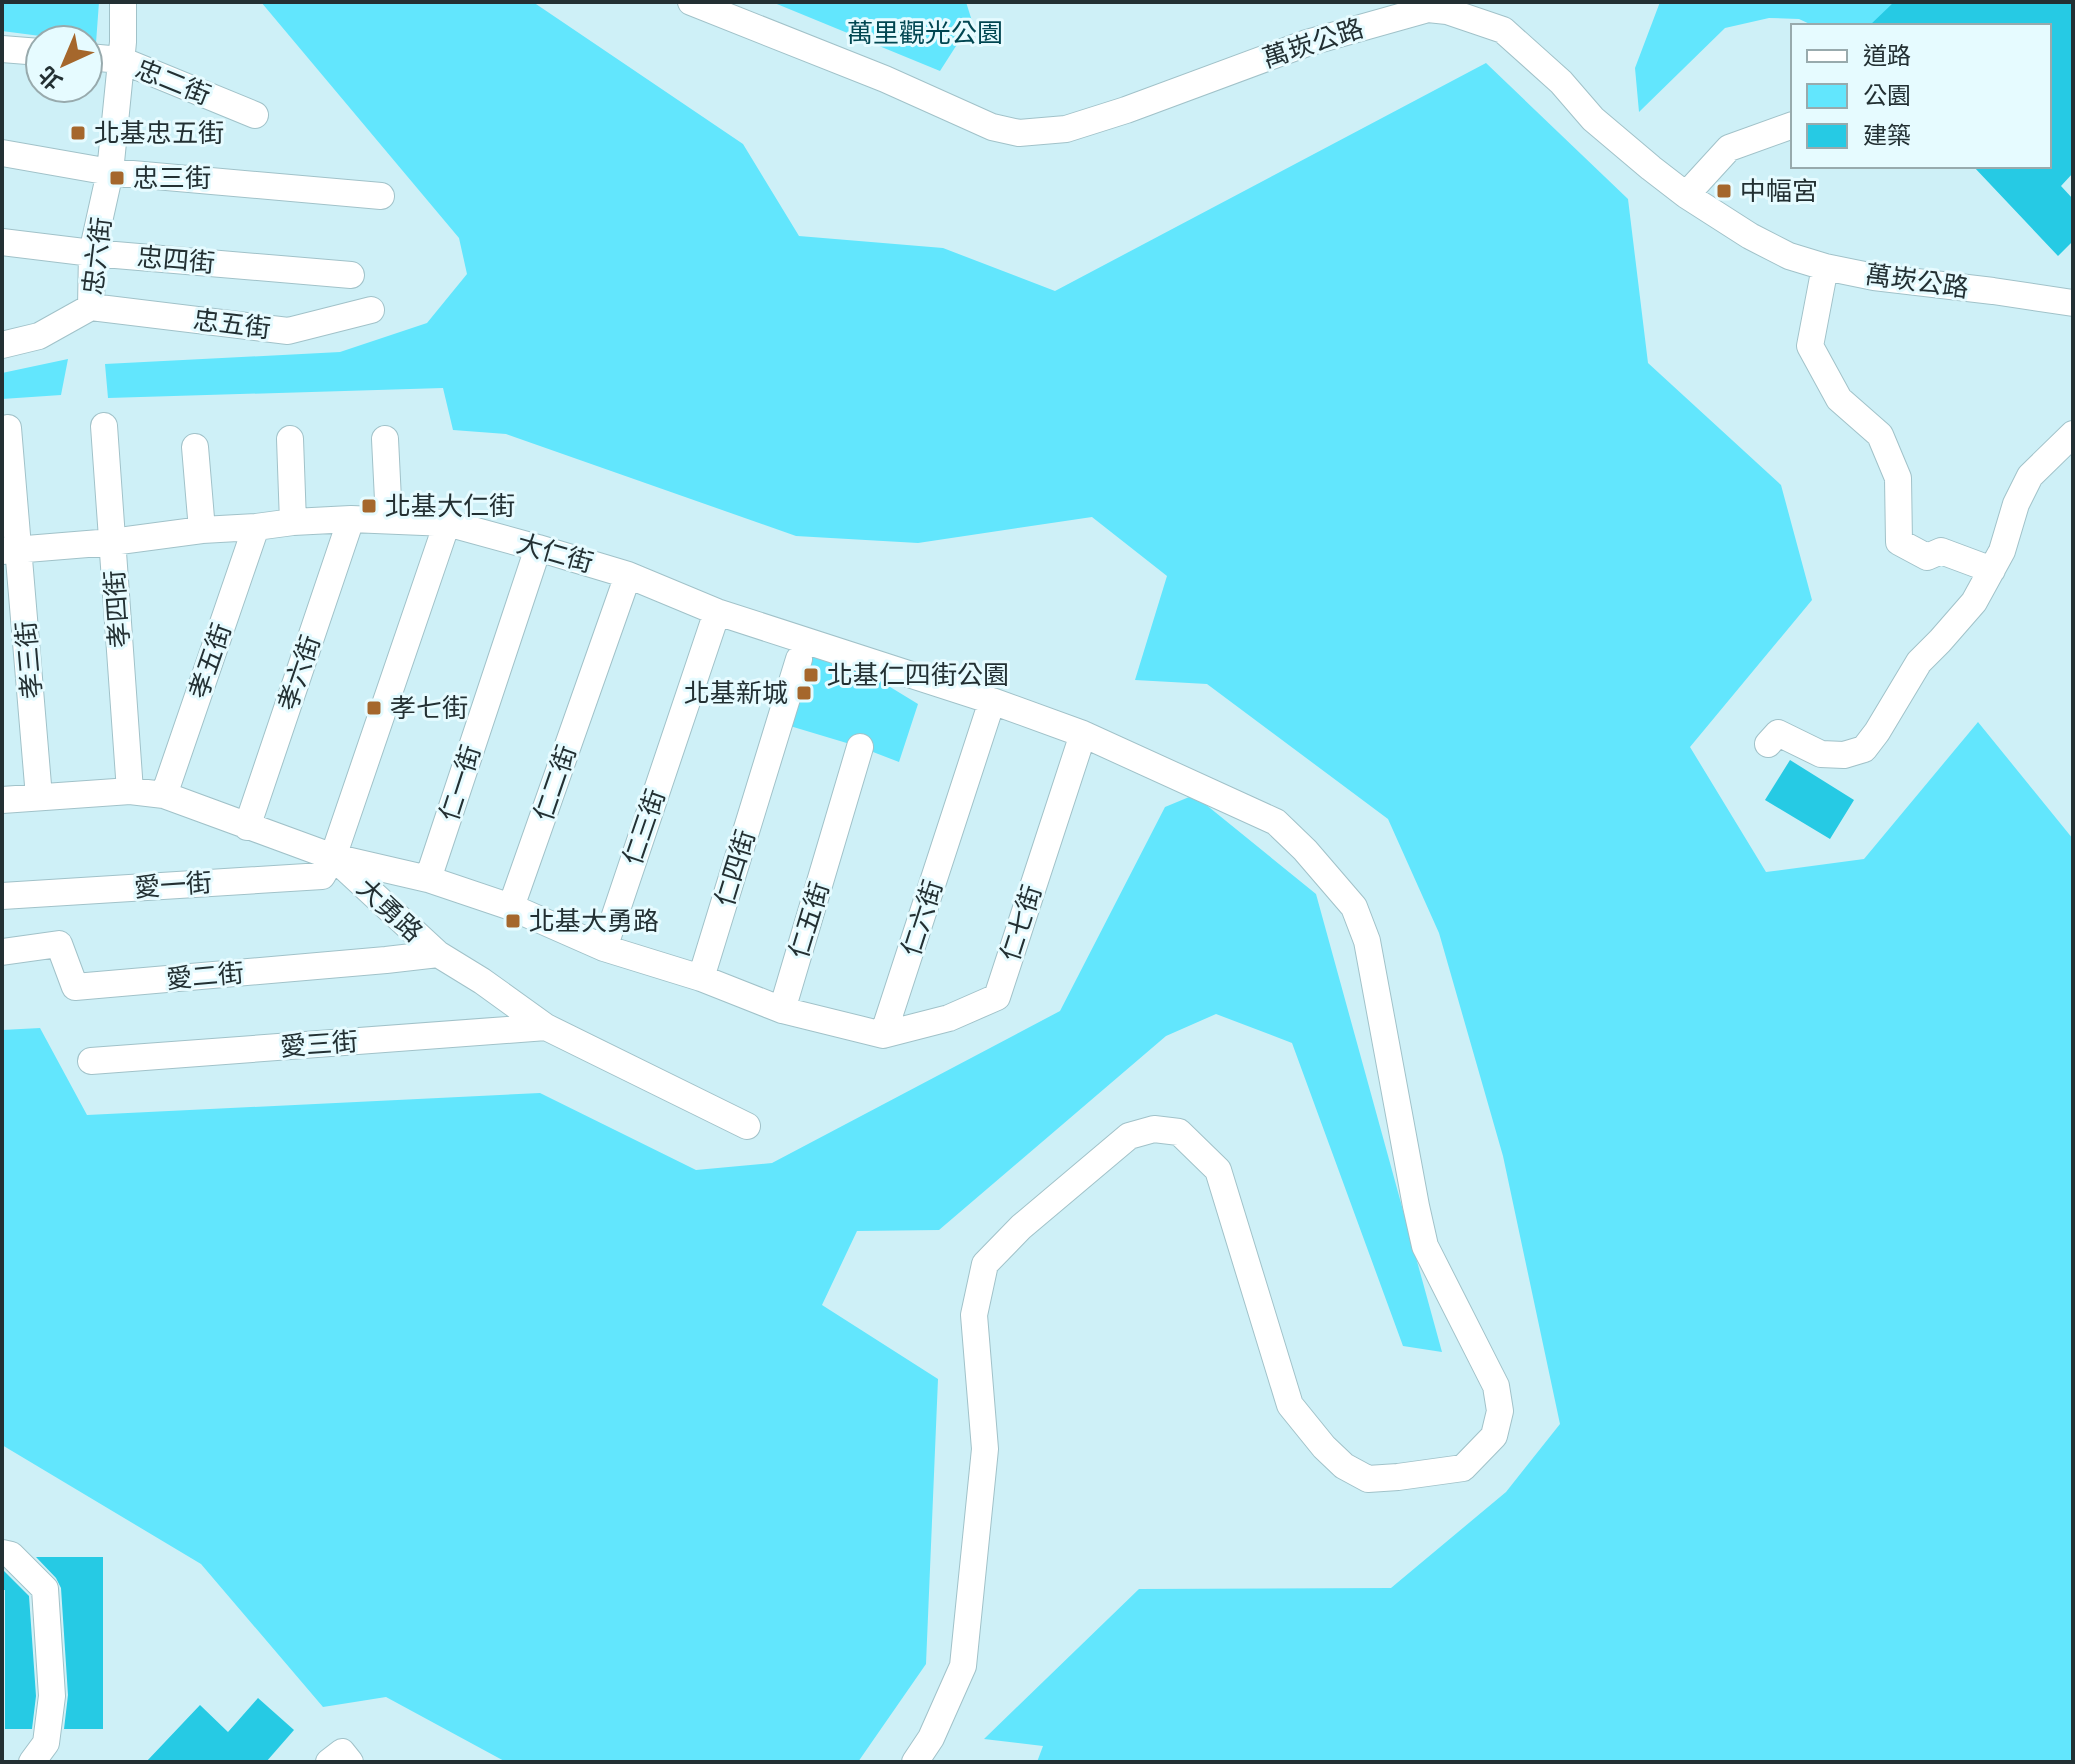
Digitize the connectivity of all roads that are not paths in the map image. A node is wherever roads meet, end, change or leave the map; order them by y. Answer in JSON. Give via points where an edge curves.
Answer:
{"nodes":[{"id":1,"x":123,"y":2,"type":"edge"},
{"id":2,"x":691,"y":2,"type":"edge"},
{"id":3,"x":2,"y":49,"type":"edge"},
{"id":4,"x":24,"y":51,"type":"edge"},
{"id":5,"x":104,"y":58,"type":"edge"},
{"id":6,"x":121,"y":60,"type":"junction"},
{"id":7,"x":255,"y":115,"type":"dead end"},
{"id":8,"x":1791,"y":126,"type":"edge"},
{"id":9,"x":2,"y":153,"type":"edge"},
{"id":10,"x":110,"y":172,"type":"junction"},
{"id":11,"x":1686,"y":195,"type":"junction"},
{"id":12,"x":381,"y":196,"type":"dead end"},
{"id":13,"x":2,"y":242,"type":"edge"},
{"id":14,"x":92,"y":253,"type":"junction"},
{"id":15,"x":1825,"y":267,"type":"junction"},
{"id":16,"x":351,"y":275,"type":"dead end"},
{"id":17,"x":2073,"y":303,"type":"edge"},
{"id":18,"x":91,"y":307,"type":"junction"},
{"id":19,"x":371,"y":310,"type":"dead end"},
{"id":20,"x":2,"y":345,"type":"edge"},
{"id":21,"x":104,"y":426,"type":"dead end"},
{"id":22,"x":8,"y":428,"type":"dead end"},
{"id":23,"x":2073,"y":434,"type":"edge"},
{"id":24,"x":290,"y":439,"type":"dead end"},
{"id":25,"x":385,"y":439,"type":"dead end"},
{"id":26,"x":195,"y":447,"type":"dead end"},
{"id":27,"x":351,"y":519,"type":"junction"},
{"id":28,"x":389,"y":520,"type":"junction"},
{"id":29,"x":293,"y":522,"type":"junction"},
{"id":30,"x":447,"y":523,"type":"junction"},
{"id":31,"x":256,"y":527,"type":"junction"},
{"id":32,"x":202,"y":530,"type":"junction"},
{"id":33,"x":112,"y":542,"type":"junction"},
{"id":34,"x":538,"y":548,"type":"junction"},
{"id":35,"x":11,"y":550,"type":"edge"},
{"id":36,"x":1992,"y":570,"type":"junction"},
{"id":37,"x":628,"y":575,"type":"junction"},
{"id":38,"x":717,"y":612,"type":"junction"},
{"id":39,"x":799,"y":659,"type":"dead end"},
{"id":40,"x":992,"y":701,"type":"junction"},
{"id":41,"x":1083,"y":734,"type":"junction"},
{"id":42,"x":1768,"y":744,"type":"dead end"},
{"id":43,"x":860,"y":747,"type":"dead end"},
{"id":44,"x":130,"y":791,"type":"junction"},
{"id":45,"x":164,"y":795,"type":"junction"},
{"id":46,"x":39,"y":797,"type":"junction"},
{"id":47,"x":2,"y":800,"type":"edge"},
{"id":48,"x":247,"y":827,"type":"junction"},
{"id":49,"x":333,"y":857,"type":"junction"},
{"id":50,"x":428,"y":879,"type":"junction"},
{"id":51,"x":2,"y":896,"type":"edge"},
{"id":52,"x":511,"y":907,"type":"junction"},
{"id":53,"x":604,"y":948,"type":"junction"},
{"id":54,"x":2,"y":952,"type":"edge"},
{"id":55,"x":438,"y":954,"type":"junction"},
{"id":56,"x":701,"y":978,"type":"junction"},
{"id":57,"x":782,"y":1010,"type":"junction"},
{"id":58,"x":546,"y":1027,"type":"junction"},
{"id":59,"x":883,"y":1035,"type":"junction"},
{"id":60,"x":91,"y":1061,"type":"dead end"},
{"id":61,"x":747,"y":1126,"type":"dead end"},
{"id":62,"x":2,"y":1553,"type":"edge"},
{"id":63,"x":32,"y":1762,"type":"edge"},
{"id":64,"x":329,"y":1762,"type":"edge"},
{"id":65,"x":350,"y":1762,"type":"edge"},
{"id":66,"x":915,"y":1762,"type":"edge"}],
"edges":[{"from":1,"to":6,"type":"street","name":"忠六街"},
{"from":2,"to":11,"type":"street","name":"萬崁公路","via":[[992,127],[1019,133],[1066,129],[1307,43],[1428,9],[1447,11],[1503,30],[1593,119]]},
{"from":3,"to":4,"type":"street"},
{"from":5,"to":6,"type":"street","name":"忠二街"},
{"from":6,"to":7,"type":"street","name":"忠二街"},
{"from":6,"to":10,"type":"street","name":"忠六街"},
{"from":8,"to":11,"type":"street","via":[[1729,148]]},
{"from":9,"to":10,"type":"street"},
{"from":10,"to":12,"type":"street"},
{"from":10,"to":14,"type":"street","name":"忠六街"},
{"from":11,"to":15,"type":"street","name":"萬崁公路","via":[[1750,236]]},
{"from":13,"to":14,"type":"street","name":"忠四街"},
{"from":14,"to":16,"type":"street","name":"忠四街"},
{"from":14,"to":18,"type":"street","name":"忠六街"},
{"from":15,"to":17,"type":"street","name":"萬崁公路"},
{"from":15,"to":36,"type":"street","via":[[1810,346],[1839,399],[1880,435],[1898,478],[1899,542],[1927,557],[1941,551]]},
{"from":18,"to":19,"type":"street","name":"忠五街","via":[[288,331]]},
{"from":18,"to":20,"type":"street","name":"忠六街","via":[[39,336]]},
{"from":21,"to":33,"type":"street","name":"孝四街"},
{"from":22,"to":35,"type":"street","name":"孝三街"},
{"from":23,"to":36,"type":"street","via":[[2030,476]]},
{"from":24,"to":29,"type":"street"},
{"from":25,"to":28,"type":"street"},
{"from":26,"to":32,"type":"street"},
{"from":27,"to":28,"type":"street","name":"大仁街"},
{"from":27,"to":29,"type":"street","name":"大仁街"},
{"from":27,"to":48,"type":"street","name":"孝六街"},
{"from":28,"to":30,"type":"street","name":"大仁街"},
{"from":29,"to":31,"type":"street","name":"大仁街"},
{"from":30,"to":34,"type":"street","name":"大仁街"},
{"from":30,"to":49,"type":"street"},
{"from":31,"to":32,"type":"street","name":"大仁街"},
{"from":31,"to":45,"type":"street","name":"孝五街"},
{"from":32,"to":33,"type":"street","name":"大仁街"},
{"from":33,"to":35,"type":"street","name":"大仁街"},
{"from":33,"to":44,"type":"street","name":"孝四街"},
{"from":34,"to":37,"type":"street","name":"大仁街"},
{"from":34,"to":50,"type":"street","name":"仁一街"},
{"from":35,"to":46,"type":"street","name":"孝三街"},
{"from":36,"to":42,"type":"street","via":[[1974,602],[1919,662],[1864,749],[1821,754],[1778,733]]},
{"from":37,"to":38,"type":"street","name":"大仁街"},
{"from":37,"to":52,"type":"street","name":"仁二街"},
{"from":38,"to":40,"type":"street","name":"大仁街"},
{"from":38,"to":53,"type":"street","name":"仁三街"},
{"from":39,"to":56,"type":"street","name":"仁四街"},
{"from":40,"to":41,"type":"street","name":"大仁街"},
{"from":40,"to":59,"type":"street","name":"仁六街"},
{"from":41,"to":59,"type":"street","name":"仁七街","via":[[997,997],[949,1018]]},
{"from":41,"to":66,"type":"street","name":"大仁街","via":[[1276,822],[1354,907],[1367,941],[1425,1246],[1496,1386],[1500,1411],[1494,1436],[1463,1468],[1368,1479],[1344,1466],[1290,1405],[1218,1170],[1179,1132],[1154,1129],[1129,1136],[985,1264],[974,1315],[985,1449],[963,1666]]},
{"from":43,"to":57,"type":"street","name":"仁五街"},
{"from":44,"to":45,"type":"street","name":"大勇路"},
{"from":44,"to":46,"type":"street","name":"大勇路"},
{"from":45,"to":48,"type":"street","name":"大勇路"},
{"from":46,"to":47,"type":"street","name":"大勇路"},
{"from":48,"to":49,"type":"street","name":"大勇路"},
{"from":49,"to":50,"type":"street"},
{"from":49,"to":51,"type":"street","name":"愛一街","via":[[322,876]]},
{"from":49,"to":55,"type":"street","name":"大勇路"},
{"from":50,"to":52,"type":"street"},
{"from":52,"to":53,"type":"street"},
{"from":53,"to":56,"type":"street"},
{"from":54,"to":55,"type":"street","name":"愛二街","via":[[59,944],[75,987]]},
{"from":55,"to":58,"type":"street","name":"大勇路"},
{"from":56,"to":57,"type":"street"},
{"from":57,"to":59,"type":"street"},
{"from":58,"to":60,"type":"street","name":"愛三街"},
{"from":58,"to":61,"type":"street","name":"大勇路"},
{"from":62,"to":63,"type":"street","via":[[11,1555],[45,1589],[52,1696],[46,1743]]},
{"from":64,"to":65,"type":"street","via":[[342,1752]]}]}
